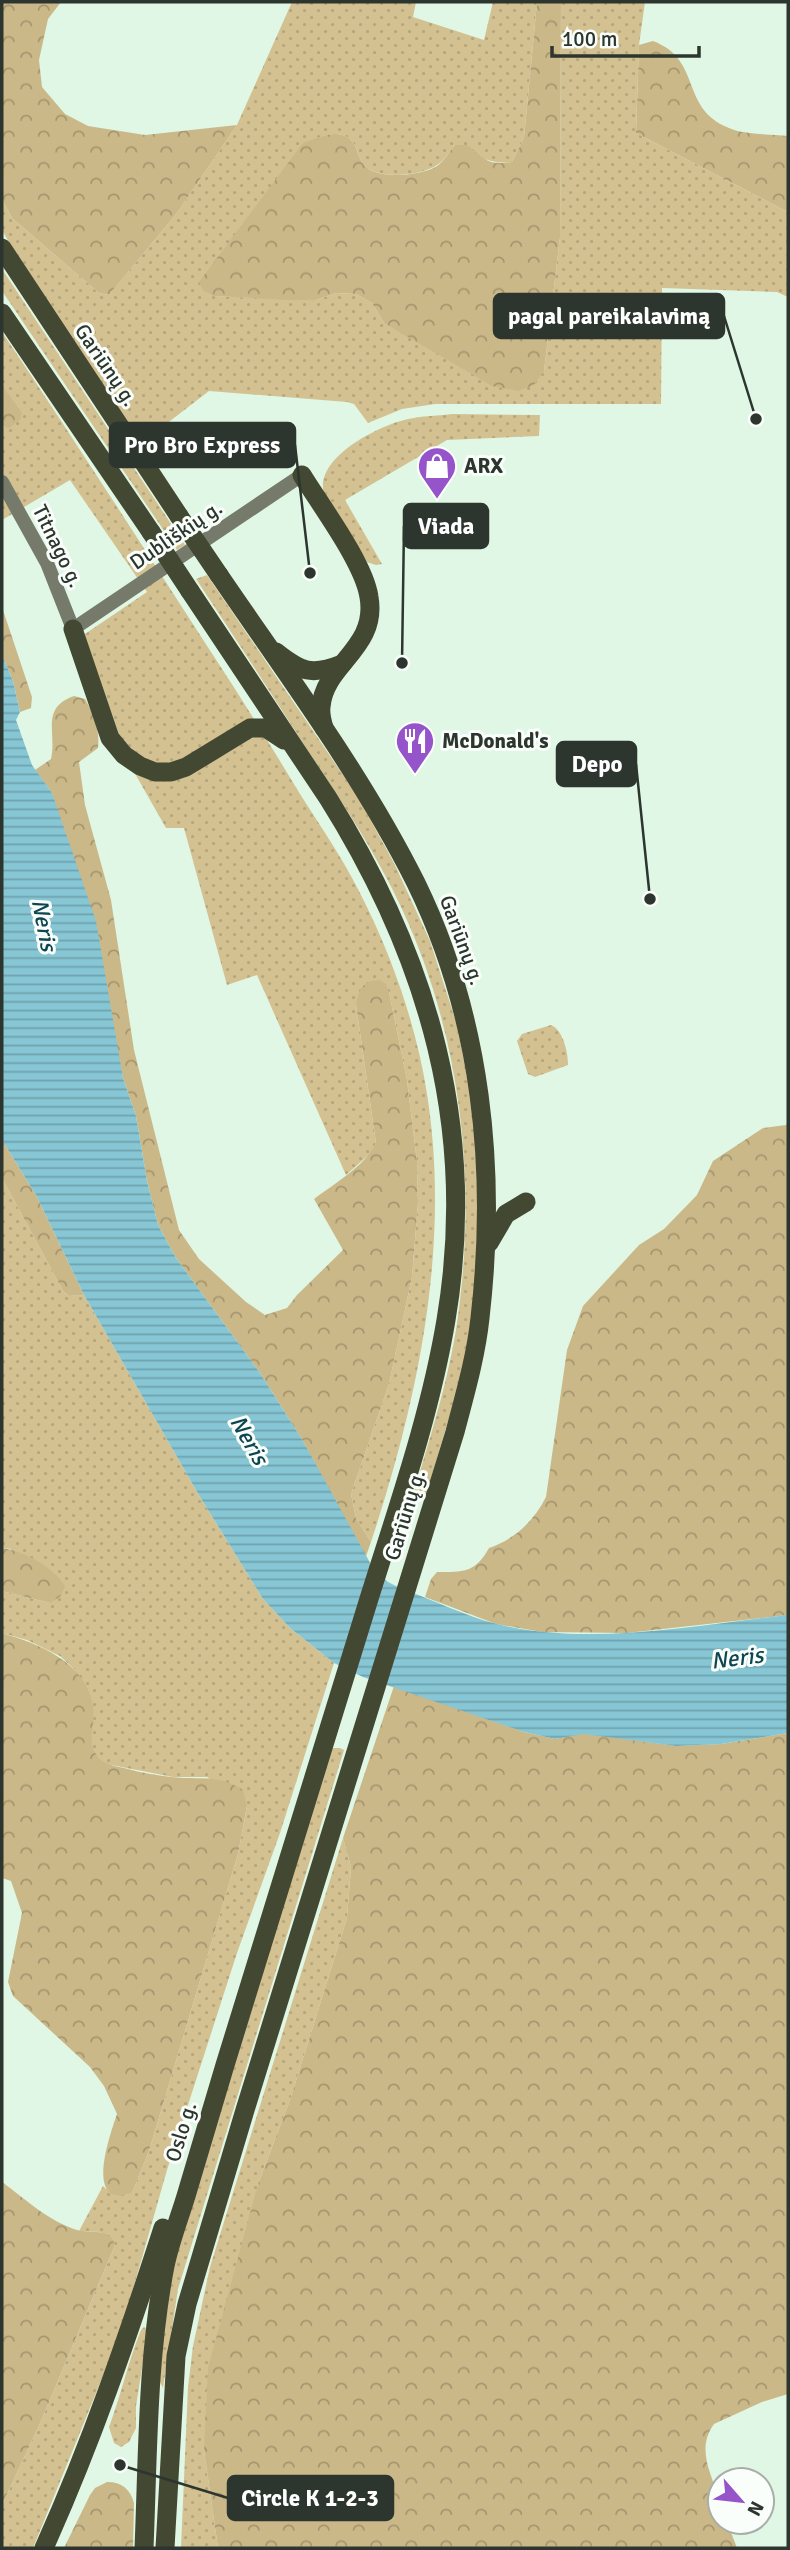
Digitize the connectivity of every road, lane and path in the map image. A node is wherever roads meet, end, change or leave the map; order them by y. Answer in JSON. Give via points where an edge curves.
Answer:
{"nodes":[{"id":1,"x":2,"y":248,"type":"edge"},
{"id":2,"x":2,"y":313,"type":"edge"},
{"id":3,"x":302,"y":475,"type":"joint"},
{"id":4,"x":2,"y":482,"type":"edge"},
{"id":5,"x":73,"y":629,"type":"junction"},
{"id":6,"x":265,"y":643,"type":"junction"},
{"id":7,"x":342,"y":663,"type":"junction"},
{"id":8,"x":244,"y":673,"type":"junction"},
{"id":9,"x":324,"y":732,"type":"junction"},
{"id":10,"x":224,"y":743,"type":"junction"},
{"id":11,"x":297,"y":752,"type":"junction"},
{"id":12,"x":485,"y":1159,"type":"junction"},
{"id":13,"x":486,"y":1250,"type":"junction"},
{"id":14,"x":325,"y":1741,"type":"joint"},
{"id":15,"x":288,"y":1855,"type":"junction"},
{"id":16,"x":168,"y":2500,"type":"junction"},
{"id":17,"x":47,"y":2548,"type":"edge"},
{"id":18,"x":144,"y":2548,"type":"edge"},
{"id":19,"x":164,"y":2548,"type":"edge"},
{"id":20,"x":171,"y":2548,"type":"edge"}],
"edges":[{"from":1,"to":6,"type":"highway","name":"Gariūnų g.","bridge":true},
{"from":2,"to":8,"type":"highway","name":"Gariūnų g.","bridge":true},
{"from":3,"to":5,"type":"street","name":"Dubliškių g."},
{"from":3,"to":7,"type":"highway","via":[[368,588],[367,629]]},
{"from":4,"to":5,"type":"street","name":"Titnago g.","via":[[47,563]]},
{"from":5,"to":10,"type":"highway","via":[[110,738],[131,761],[155,772],[171,772]]},
{"from":6,"to":7,"type":"highway","via":[[302,669],[317,672]]},
{"from":6,"to":9,"type":"highway","name":"Gariūnų g."},
{"from":7,"to":9,"type":"highway","via":[[322,698]]},
{"from":8,"to":10,"type":"highway","via":[[253,712]]},
{"from":8,"to":11,"type":"highway","name":"Gariūnų g."},
{"from":9,"to":12,"type":"highway","name":"Gariūnų g.","via":[[395,844],[435,926],[472,1046]]},
{"from":10,"to":11,"type":"highway","via":[[262,727]]},
{"from":11,"to":14,"type":"highway","name":"Gariūnų g.","via":[[348,830],[399,930],[419,982],[449,1111],[455,1200],[447,1317],[424,1421]]},
{"from":12,"to":13,"type":"highway","name":"Gariūnų g."},
{"from":12,"to":13,"type":"highway","via":[[500,1193],[526,1202],[506,1214]]},
{"from":13,"to":16,"type":"highway","name":"Gariūnų g.","via":[[470,1373],[187,2304],[176,2356]]},
{"from":14,"to":15,"type":"highway","name":"Oslo g."},
{"from":15,"to":17,"type":"highway","via":[[239,1989],[123,2351]]},
{"from":15,"to":18,"type":"highway","name":"Oslo g.","via":[[166,2262],[151,2366]]},
{"from":16,"to":19,"type":"highway"},
{"from":16,"to":20,"type":"highway"}]}
